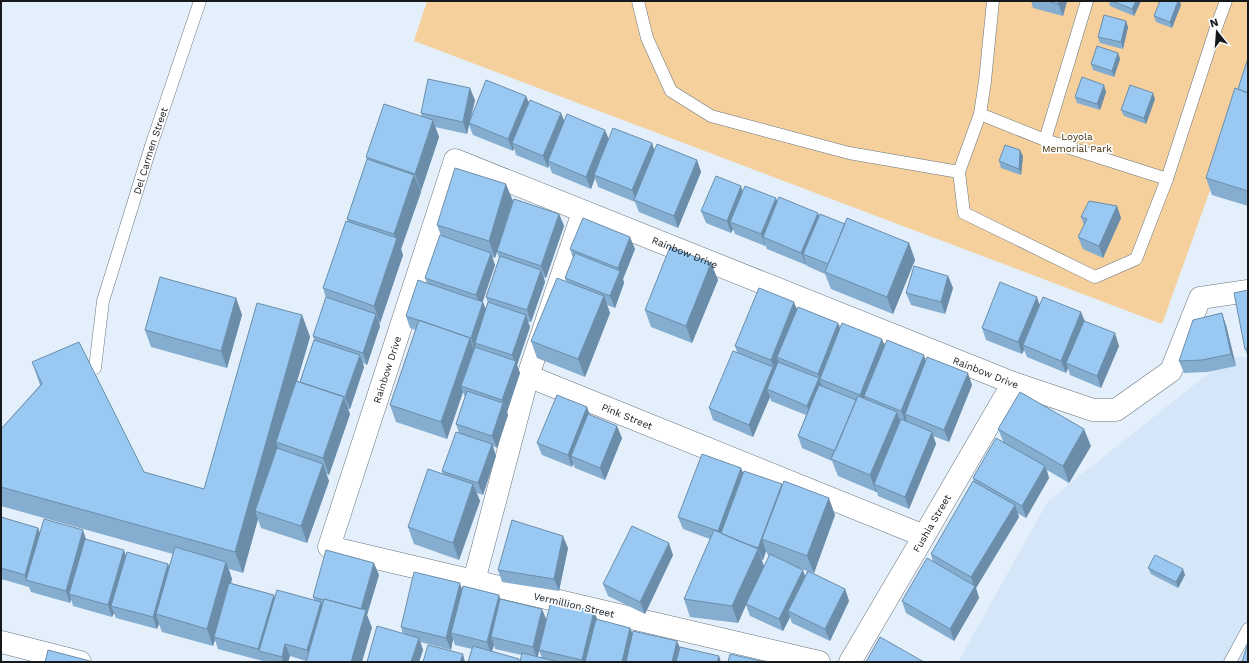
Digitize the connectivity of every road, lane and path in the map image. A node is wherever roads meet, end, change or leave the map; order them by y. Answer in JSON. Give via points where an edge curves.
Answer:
{"nodes":[{"id":1,"x":200,"y":1,"type":"edge"},
{"id":2,"x":638,"y":1,"type":"edge"},
{"id":3,"x":993,"y":1,"type":"edge"},
{"id":4,"x":1087,"y":1,"type":"edge"},
{"id":5,"x":1226,"y":1,"type":"edge"},
{"id":6,"x":980,"y":114,"type":"junction"},
{"id":7,"x":1045,"y":140,"type":"junction"},
{"id":8,"x":959,"y":172,"type":"junction"},
{"id":9,"x":1167,"y":179,"type":"junction"},
{"id":10,"x":583,"y":212,"type":"junction"},
{"id":11,"x":1248,"y":291,"type":"edge"},
{"id":12,"x":95,"y":368,"type":"dead end"},
{"id":13,"x":528,"y":376,"type":"junction"},
{"id":14,"x":1013,"y":383,"type":"junction"},
{"id":15,"x":924,"y":536,"type":"junction"},
{"id":16,"x":329,"y":547,"type":"joint"},
{"id":17,"x":474,"y":582,"type":"junction"},
{"id":18,"x":1248,"y":629,"type":"edge"},
{"id":19,"x":1,"y":642,"type":"edge"},
{"id":20,"x":80,"y":662,"type":"edge"},
{"id":21,"x":819,"y":662,"type":"edge"},
{"id":22,"x":850,"y":662,"type":"edge"},
{"id":23,"x":1230,"y":662,"type":"edge"}],
"edges":[{"from":1,"to":12,"type":"lane","name":"Del Carmen Street","via":[[151,146],[103,301]]},
{"from":2,"to":8,"type":"lane","via":[[647,38],[671,91],[711,116],[849,153]]},
{"from":3,"to":6,"type":"lane"},
{"from":4,"to":7,"type":"lane"},
{"from":5,"to":9,"type":"lane"},
{"from":6,"to":7,"type":"lane"},
{"from":6,"to":8,"type":"lane"},
{"from":7,"to":9,"type":"lane"},
{"from":8,"to":9,"type":"lane","via":[[964,213],[1095,277],[1136,259]]},
{"from":10,"to":13,"type":"street"},
{"from":10,"to":14,"type":"street","name":"Rainbow Drive"},
{"from":10,"to":16,"type":"street","name":"Rainbow Drive","via":[[455,160]]},
{"from":11,"to":14,"type":"street","name":"Rainbow Drive","via":[[1200,298],[1171,371],[1116,410],[1094,410]]},
{"from":13,"to":15,"type":"street","name":"Pink Street"},
{"from":13,"to":17,"type":"street"},
{"from":14,"to":15,"type":"street","name":"Fushia Street"},
{"from":15,"to":22,"type":"street","name":"Fushia Street"},
{"from":16,"to":17,"type":"street","name":"Vermillion Street"},
{"from":17,"to":21,"type":"street","name":"Vermillion Street"},
{"from":18,"to":23,"type":"lane"},
{"from":19,"to":20,"type":"street"}]}
